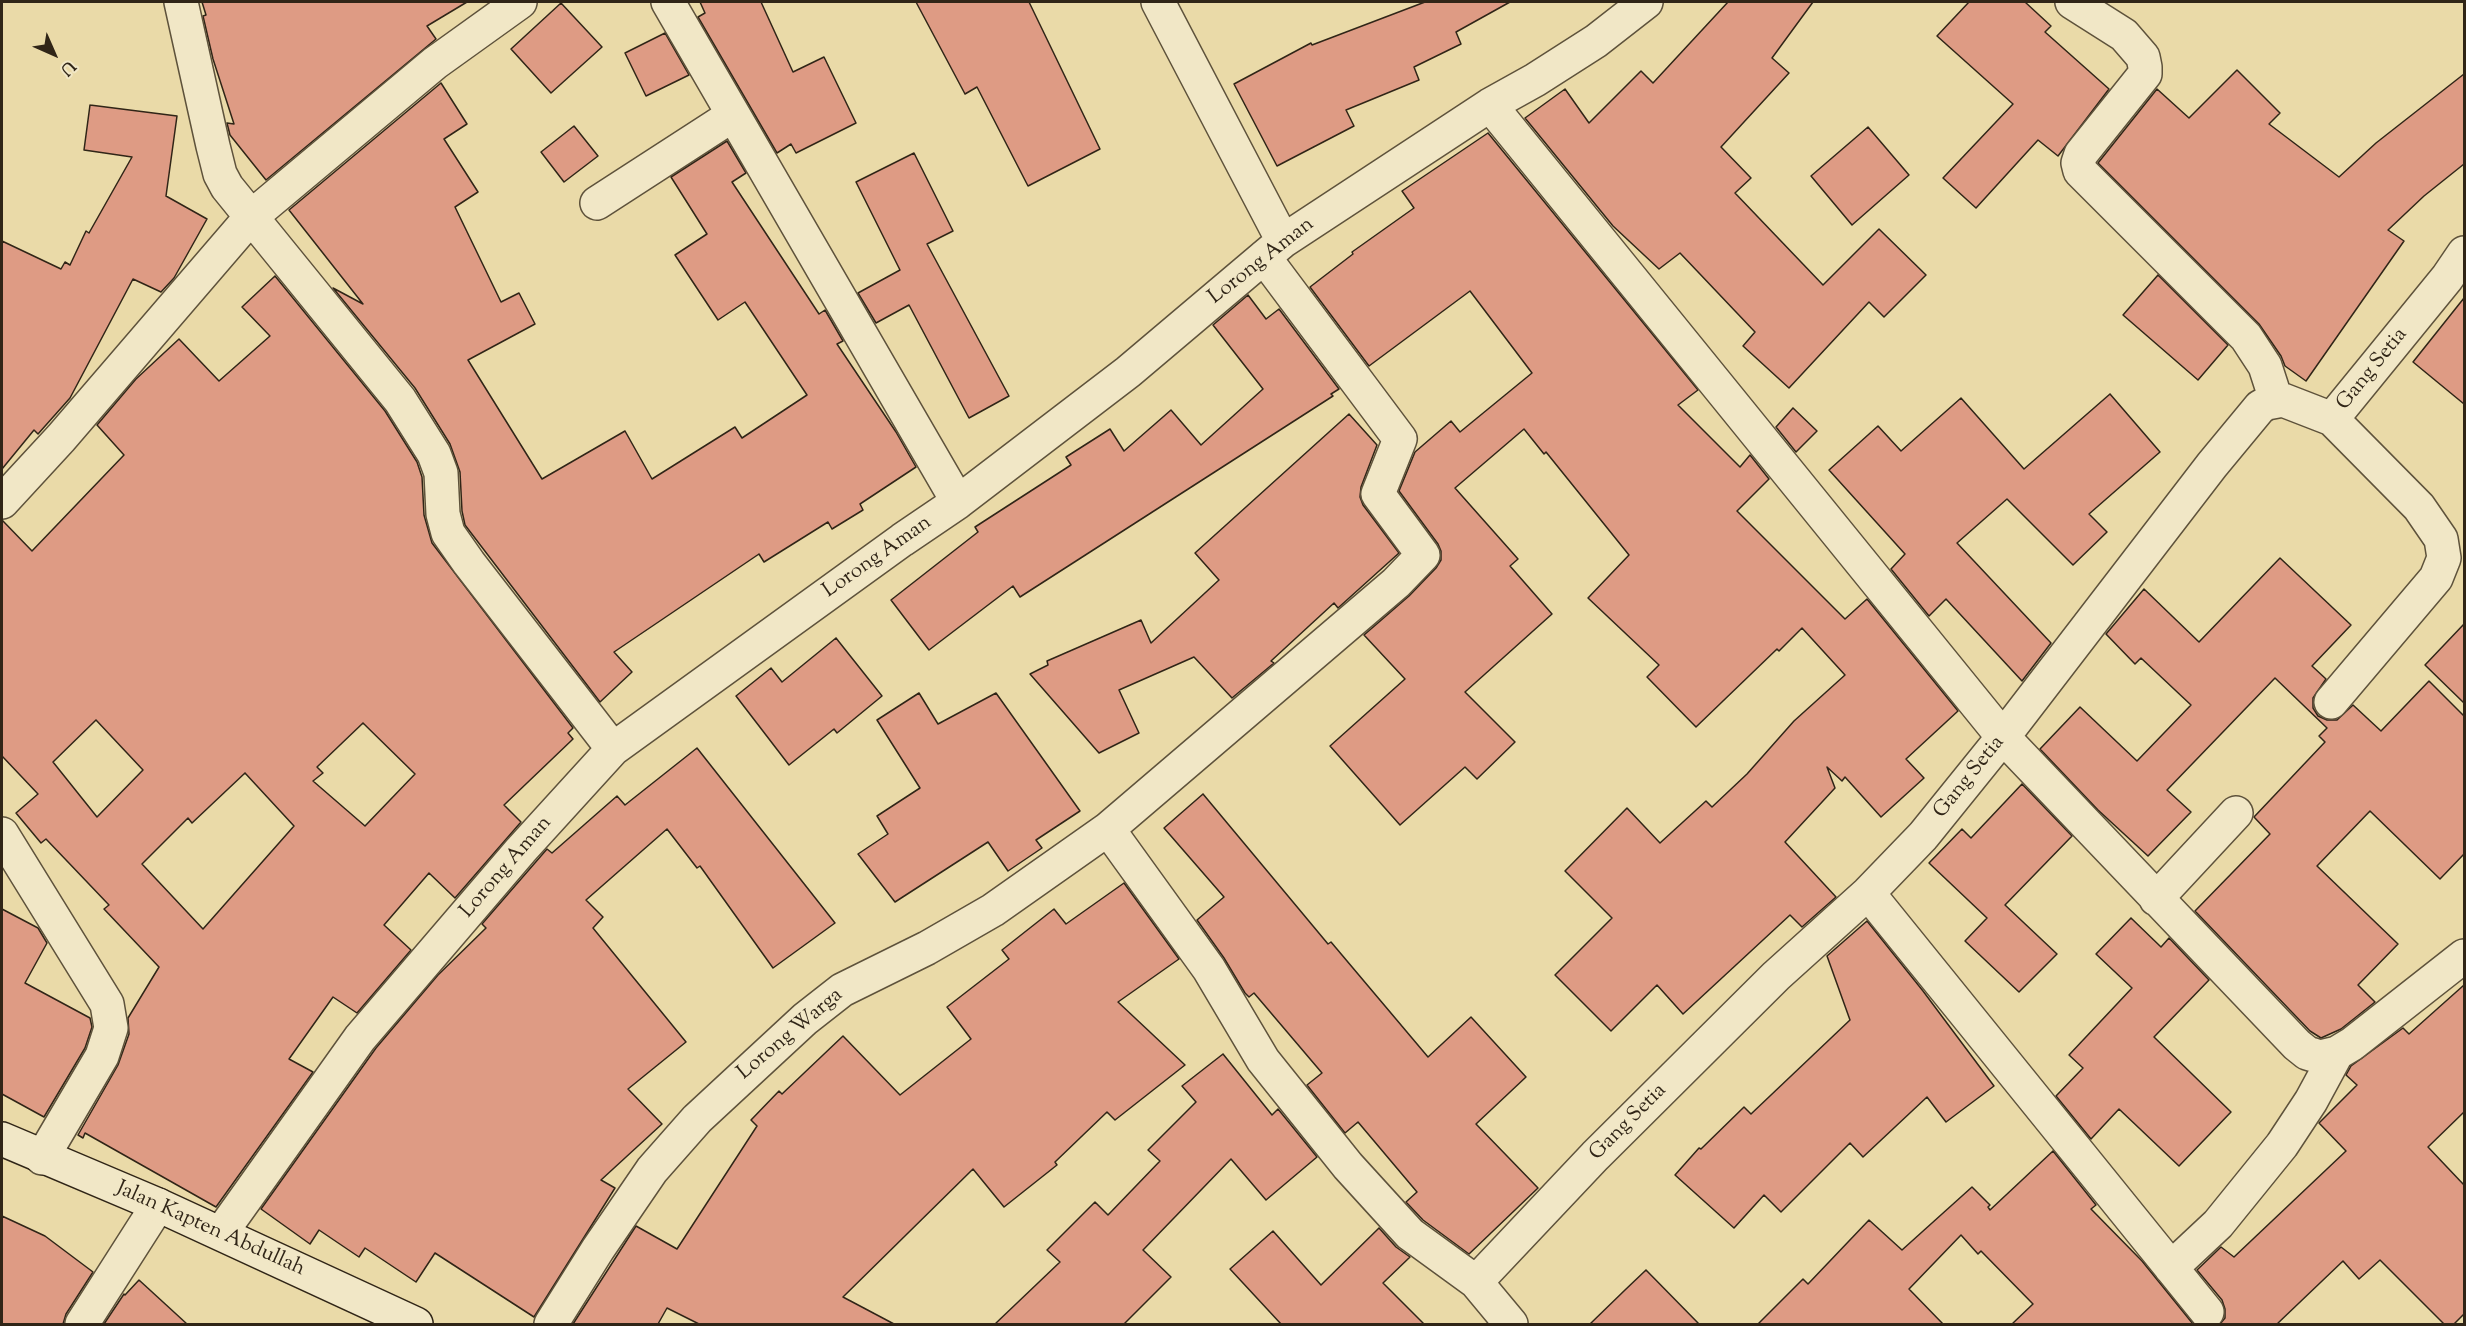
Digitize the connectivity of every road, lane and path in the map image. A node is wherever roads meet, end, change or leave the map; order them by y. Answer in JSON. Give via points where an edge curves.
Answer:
{"nodes":[{"id":1,"x":181,"y":2,"type":"edge"},
{"id":2,"x":520,"y":2,"type":"edge"},
{"id":3,"x":668,"y":2,"type":"edge"},
{"id":4,"x":1158,"y":2,"type":"edge"},
{"id":5,"x":1646,"y":2,"type":"edge"},
{"id":6,"x":2072,"y":2,"type":"edge"},
{"id":7,"x":1490,"y":105,"type":"junction"},
{"id":8,"x":733,"y":115,"type":"junction"},
{"id":9,"x":597,"y":203,"type":"dead end"},
{"id":10,"x":251,"y":218,"type":"junction"},
{"id":11,"x":1273,"y":249,"type":"junction"},
{"id":12,"x":2464,"y":253,"type":"edge"},
{"id":13,"x":2276,"y":400,"type":"junction"},
{"id":14,"x":2332,"y":419,"type":"junction"},
{"id":15,"x":2,"y":502,"type":"edge"},
{"id":16,"x":958,"y":502,"type":"junction"},
{"id":17,"x":2451,"y":536,"type":"edge"},
{"id":18,"x":2331,"y":702,"type":"dead end"},
{"id":19,"x":2003,"y":737,"type":"junction"},
{"id":20,"x":613,"y":749,"type":"junction"},
{"id":21,"x":2236,"y":813,"type":"dead end"},
{"id":22,"x":1108,"y":829,"type":"junction"},
{"id":23,"x":2,"y":834,"type":"edge"},
{"id":24,"x":1868,"y":893,"type":"junction"},
{"id":25,"x":2156,"y":899,"type":"junction"},
{"id":26,"x":2464,"y":956,"type":"edge"},
{"id":27,"x":2337,"y":1053,"type":"junction"},
{"id":28,"x":2,"y":1140,"type":"edge"},
{"id":29,"x":42,"y":1158,"type":"junction"},
{"id":30,"x":158,"y":1205,"type":"junction"},
{"id":31,"x":221,"y":1233,"type":"junction"},
{"id":32,"x":2170,"y":1268,"type":"junction"},
{"id":33,"x":1476,"y":1282,"type":"junction"},
{"id":34,"x":2207,"y":1312,"type":"dead end"},
{"id":35,"x":82,"y":1324,"type":"edge"},
{"id":36,"x":416,"y":1324,"type":"edge"},
{"id":37,"x":551,"y":1324,"type":"edge"},
{"id":38,"x":1511,"y":1324,"type":"edge"}],
"edges":[{"from":1,"to":10,"type":"street","via":[[220,174]]},
{"from":2,"to":10,"type":"street","via":[[435,63]]},
{"from":3,"to":8,"type":"street"},
{"from":4,"to":11,"type":"street"},
{"from":5,"to":7,"type":"street","name":"Lorong Aman","via":[[1596,41]]},
{"from":6,"to":13,"type":"street","via":[[2124,35],[2143,57],[2145,67],[2145,74],[2081,154],[2080,171],[2246,337],[2265,366]]},
{"from":7,"to":11,"type":"street","name":"Lorong Aman"},
{"from":7,"to":19,"type":"street"},
{"from":8,"to":9,"type":"street"},
{"from":8,"to":16,"type":"street"},
{"from":10,"to":15,"type":"street"},
{"from":10,"to":20,"type":"street","via":[[400,400],[434,454],[441,473],[448,533]]},
{"from":11,"to":16,"type":"street","name":"Lorong Aman","via":[[1128,372]]},
{"from":11,"to":22,"type":"street","name":"Lorong Warga","via":[[1400,439],[1378,494],[1423,555]]},
{"from":12,"to":14,"type":"street","name":"Gang Setia"},
{"from":13,"to":14,"type":"street","name":"Gang Setia"},
{"from":13,"to":19,"type":"street","name":"Gang Setia","via":[[2260,407],[2212,465]]},
{"from":14,"to":17,"type":"street"},
{"from":16,"to":20,"type":"street","name":"Lorong Aman"},
{"from":17,"to":18,"type":"street","via":[[2441,539],[2444,558],[2436,578]]},
{"from":19,"to":24,"type":"street","name":"Gang Setia","via":[[1923,836]]},
{"from":19,"to":25,"type":"street"},
{"from":20,"to":31,"type":"street","name":"Lorong Aman","via":[[360,1038]]},
{"from":21,"to":25,"type":"street"},
{"from":22,"to":33,"type":"street","via":[[1209,969],[1263,1060],[1348,1166],[1410,1234]]},
{"from":22,"to":37,"type":"street","name":"Lorong Warga","via":[[993,910],[842,990],[805,1019],[697,1119],[651,1170]]},
{"from":23,"to":29,"type":"street","via":[[107,1004],[111,1028],[102,1056]]},
{"from":24,"to":32,"type":"street"},
{"from":24,"to":33,"type":"street","name":"Gang Setia","via":[[1768,984],[1595,1156]]},
{"from":25,"to":27,"type":"street","via":[[2296,1045],[2320,1057]]},
{"from":26,"to":27,"type":"street"},
{"from":27,"to":32,"type":"street","via":[[2282,1145],[2218,1224]]},
{"from":28,"to":29,"type":"street","name":"Jalan Kapten Abdullah"},
{"from":29,"to":30,"type":"street","name":"Jalan Kapten Abdullah"},
{"from":30,"to":31,"type":"street","name":"Jalan Kapten Abdullah"},
{"from":30,"to":35,"type":"street"},
{"from":31,"to":36,"type":"street","name":"Jalan Kapten Abdullah"},
{"from":32,"to":34,"type":"street"},
{"from":33,"to":38,"type":"street"}]}
